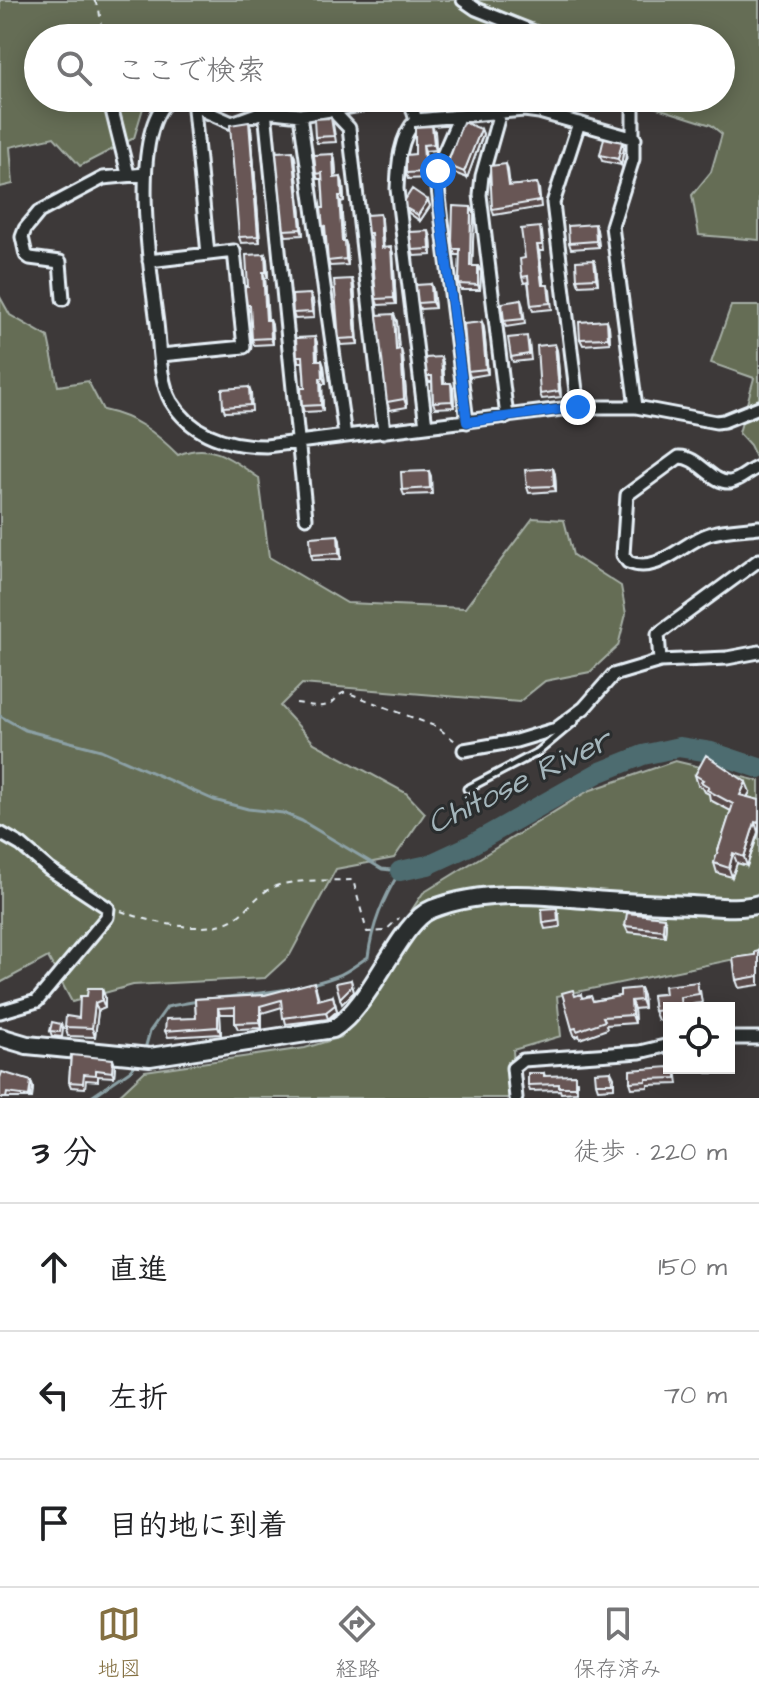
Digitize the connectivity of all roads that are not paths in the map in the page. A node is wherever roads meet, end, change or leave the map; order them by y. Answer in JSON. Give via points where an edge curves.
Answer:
{"nodes":[{"id":1,"x":463,"y":0,"type":"edge"},
{"id":2,"x":514,"y":24,"type":"edge"},
{"id":3,"x":112,"y":112,"type":"edge"},
{"id":4,"x":158,"y":112,"type":"edge"},
{"id":5,"x":195,"y":112,"type":"edge"},
{"id":6,"x":207,"y":112,"type":"edge"},
{"id":7,"x":262,"y":112,"type":"edge"},
{"id":8,"x":265,"y":112,"type":"edge"},
{"id":9,"x":274,"y":112,"type":"edge"},
{"id":10,"x":325,"y":112,"type":"edge"},
{"id":11,"x":334,"y":112,"type":"edge"},
{"id":12,"x":413,"y":112,"type":"edge"},
{"id":13,"x":500,"y":112,"type":"junction"},
{"id":14,"x":633,"y":112,"type":"edge"},
{"id":15,"x":300,"y":115,"type":"junction"},
{"id":16,"x":460,"y":116,"type":"junction"},
{"id":17,"x":416,"y":120,"type":"junction"},
{"id":18,"x":579,"y":123,"type":"junction"},
{"id":19,"x":635,"y":139,"type":"junction"},
{"id":20,"x":128,"y":174,"type":"junction"},
{"id":21,"x":145,"y":174,"type":"junction"},
{"id":22,"x":208,"y":254,"type":"junction"},
{"id":23,"x":149,"y":261,"type":"junction"},
{"id":24,"x":63,"y":299,"type":"dead end"},
{"id":25,"x":161,"y":355,"type":"junction"},
{"id":26,"x":578,"y":407,"type":"junction"},
{"id":27,"x":636,"y":407,"type":"junction"},
{"id":28,"x":759,"y":407,"type":"edge"},
{"id":29,"x":507,"y":417,"type":"junction"},
{"id":30,"x":467,"y":422,"type":"junction"},
{"id":31,"x":426,"y":426,"type":"junction"},
{"id":32,"x":384,"y":432,"type":"junction"},
{"id":33,"x":345,"y":436,"type":"junction"},
{"id":34,"x":297,"y":442,"type":"junction"},
{"id":35,"x":759,"y":467,"type":"edge"},
{"id":36,"x":306,"y":518,"type":"dead end"},
{"id":37,"x":759,"y":527,"type":"edge"},
{"id":38,"x":759,"y":560,"type":"edge"},
{"id":39,"x":759,"y":652,"type":"edge"},
{"id":40,"x":660,"y":661,"type":"junction"},
{"id":41,"x":578,"y":713,"type":"junction"},
{"id":42,"x":464,"y":750,"type":"road end"},
{"id":43,"x":467,"y":789,"type":"dead end"},
{"id":44,"x":0,"y":833,"type":"edge"},
{"id":45,"x":759,"y":904,"type":"edge"},
{"id":46,"x":0,"y":1012,"type":"edge"},
{"id":47,"x":0,"y":1037,"type":"edge"},
{"id":48,"x":735,"y":1038,"type":"edge"},
{"id":49,"x":759,"y":1038,"type":"edge"},
{"id":50,"x":663,"y":1046,"type":"edge"},
{"id":51,"x":516,"y":1098,"type":"edge"}],
"edges":[{"from":1,"to":2,"type":"street"},
{"from":3,"to":20,"type":"street"},
{"from":4,"to":21,"type":"street"},
{"from":5,"to":22,"type":"street"},
{"from":6,"to":7,"type":"street","via":[[232,123]]},
{"from":8,"to":34,"type":"street"},
{"from":9,"to":15,"type":"street"},
{"from":10,"to":15,"type":"street"},
{"from":11,"to":32,"type":"street","via":[[349,128]]},
{"from":12,"to":17,"type":"street"},
{"from":13,"to":16,"type":"street"},
{"from":13,"to":18,"type":"street","via":[[539,112]]},
{"from":13,"to":29,"type":"street","via":[[480,195]]},
{"from":14,"to":19,"type":"street"},
{"from":15,"to":33,"type":"street"},
{"from":16,"to":17,"type":"street"},
{"from":16,"to":30,"type":"street","via":[[439,164],[438,189]]},
{"from":17,"to":31,"type":"street","via":[[401,153],[397,189]]},
{"from":18,"to":19,"type":"street"},
{"from":18,"to":26,"type":"street","via":[[553,203]]},
{"from":19,"to":27,"type":"street","via":[[612,226]]},
{"from":20,"to":21,"type":"street"},
{"from":20,"to":24,"type":"street","via":[[103,178],[39,212],[25,229],[26,255],[60,262]]},
{"from":21,"to":23,"type":"street"},
{"from":22,"to":23,"type":"street"},
{"from":22,"to":25,"type":"street","via":[[234,251],[244,347]]},
{"from":23,"to":25,"type":"street"},
{"from":25,"to":34,"type":"street","via":[[171,401],[197,428],[241,446]]},
{"from":26,"to":27,"type":"street"},
{"from":26,"to":29,"type":"street"},
{"from":27,"to":28,"type":"street","via":[[716,422]]},
{"from":29,"to":30,"type":"street"},
{"from":30,"to":31,"type":"street"},
{"from":31,"to":32,"type":"street"},
{"from":32,"to":33,"type":"street"},
{"from":33,"to":34,"type":"street"},
{"from":34,"to":36,"type":"street"},
{"from":35,"to":37,"type":"street","via":[[725,482],[679,457],[627,495],[623,555],[641,565],[670,558],[707,534]]},
{"from":38,"to":40,"type":"street","via":[[658,634]]},
{"from":39,"to":40,"type":"street"},
{"from":40,"to":41,"type":"street","via":[[613,675]]},
{"from":41,"to":42,"type":"street","via":[[556,729]]},
{"from":41,"to":43,"type":"lane","via":[[576,721],[538,752]]},
{"from":44,"to":46,"type":"street","via":[[108,908],[107,917],[37,1001]]},
{"from":45,"to":47,"type":"main road","via":[[489,896],[431,909],[417,919],[360,1004],[333,1029],[143,1056],[27,1045]]},
{"from":48,"to":49,"type":"street"},
{"from":50,"to":51,"type":"street","via":[[523,1060],[513,1068]]}]}
